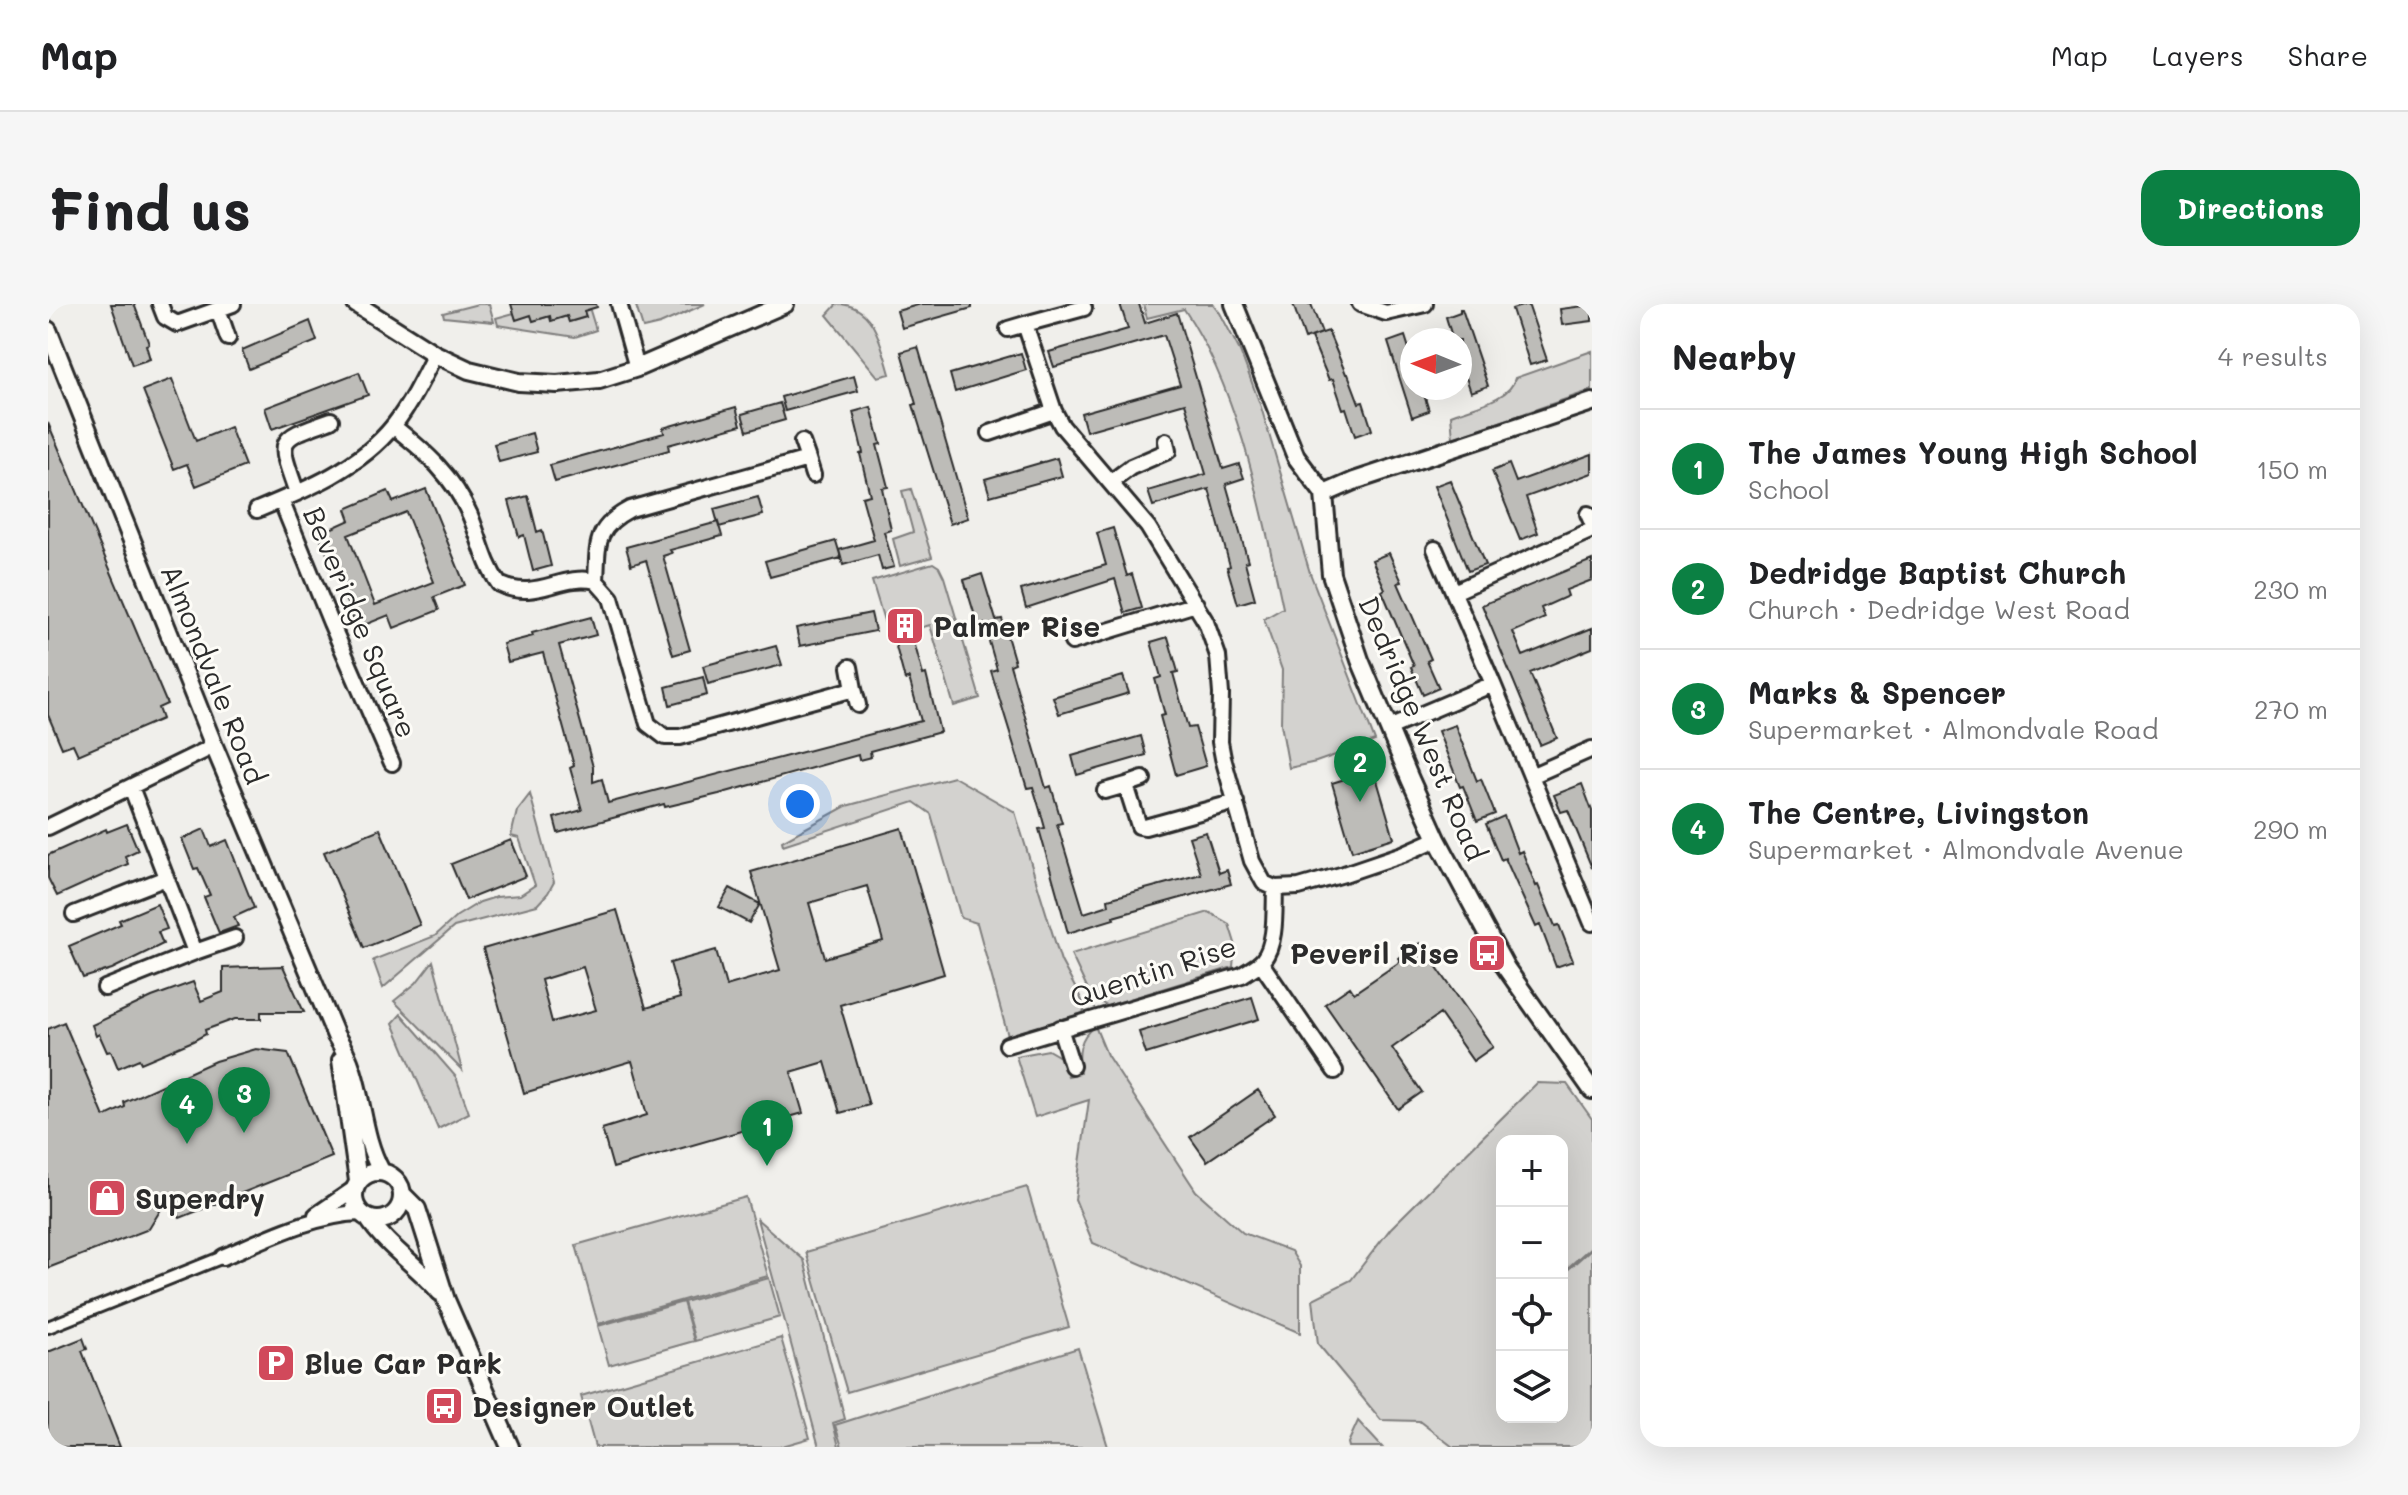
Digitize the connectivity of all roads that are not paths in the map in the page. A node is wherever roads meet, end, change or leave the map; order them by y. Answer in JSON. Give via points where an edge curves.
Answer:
{"nodes":[{"id":1,"x":160,"y":304,"type":"edge"},
{"id":2,"x":356,"y":304,"type":"edge"},
{"id":3,"x":619,"y":304,"type":"edge"},
{"id":4,"x":785,"y":304,"type":"edge"},
{"id":5,"x":1234,"y":304,"type":"edge"},
{"id":6,"x":1360,"y":304,"type":"edge"},
{"id":7,"x":1425,"y":304,"type":"edge"},
{"id":8,"x":234,"y":306,"type":"edge"},
{"id":9,"x":1084,"y":308,"type":"dead end"},
{"id":10,"x":218,"y":309,"type":"junction"},
{"id":11,"x":1025,"y":324,"type":"junction"},
{"id":12,"x":1008,"y":329,"type":"dead end"},
{"id":13,"x":48,"y":330,"type":"edge"},
{"id":14,"x":228,"y":338,"type":"dead end"},
{"id":15,"x":435,"y":354,"type":"junction"},
{"id":16,"x":637,"y":368,"type":"junction"},
{"id":17,"x":1592,"y":402,"type":"edge"},
{"id":18,"x":1054,"y":411,"type":"junction"},
{"id":19,"x":331,"y":420,"type":"dead end"},
{"id":20,"x":393,"y":426,"type":"junction"},
{"id":21,"x":990,"y":433,"type":"dead end"},
{"id":22,"x":802,"y":442,"type":"dead end"},
{"id":23,"x":1169,"y":452,"type":"dead end"},
{"id":24,"x":808,"y":459,"type":"junction"},
{"id":25,"x":813,"y":475,"type":"dead end"},
{"id":26,"x":1111,"y":482,"type":"junction"},
{"id":27,"x":297,"y":493,"type":"junction"},
{"id":28,"x":1324,"y":494,"type":"junction"},
{"id":29,"x":281,"y":500,"type":"junction"},
{"id":30,"x":257,"y":510,"type":"dead end"},
{"id":31,"x":1592,"y":530,"type":"edge"},
{"id":32,"x":1435,"y":549,"type":"dead end"},
{"id":33,"x":596,"y":581,"type":"junction"},
{"id":34,"x":1454,"y":592,"type":"junction"},
{"id":35,"x":1196,"y":604,"type":"junction"},
{"id":36,"x":1072,"y":642,"type":"dead end"},
{"id":37,"x":850,"y":667,"type":"dead end"},
{"id":38,"x":1493,"y":684,"type":"junction"},
{"id":39,"x":854,"y":689,"type":"junction"},
{"id":40,"x":858,"y":705,"type":"dead end"},
{"id":41,"x":1389,"y":728,"type":"junction"},
{"id":42,"x":214,"y":746,"type":"junction"},
{"id":43,"x":1592,"y":749,"type":"edge"},
{"id":44,"x":392,"y":763,"type":"dead end"},
{"id":45,"x":1531,"y":776,"type":"junction"},
{"id":46,"x":1143,"y":779,"type":"dead end"},
{"id":47,"x":1126,"y":785,"type":"junction"},
{"id":48,"x":131,"y":787,"type":"junction"},
{"id":49,"x":1105,"y":791,"type":"dead end"},
{"id":50,"x":1236,"y":802,"type":"junction"},
{"id":51,"x":48,"y":827,"type":"edge"},
{"id":52,"x":1437,"y":839,"type":"junction"},
{"id":53,"x":166,"y":878,"type":"junction"},
{"id":54,"x":1275,"y":888,"type":"junction"},
{"id":55,"x":74,"y":914,"type":"dead end"},
{"id":56,"x":1592,"y":923,"type":"edge"},
{"id":57,"x":235,"y":938,"type":"dead end"},
{"id":58,"x":195,"y":952,"type":"junction"},
{"id":59,"x":1261,"y":963,"type":"junction"},
{"id":60,"x":105,"y":988,"type":"dead end"},
{"id":61,"x":1060,"y":1028,"type":"junction"},
{"id":62,"x":336,"y":1036,"type":"junction"},
{"id":63,"x":1007,"y":1045,"type":"dead end"},
{"id":64,"x":1072,"y":1066,"type":"dead end"},
{"id":65,"x":1335,"y":1071,"type":"dead end"},
{"id":66,"x":1592,"y":1090,"type":"edge"},
{"id":67,"x":381,"y":1171,"type":"junction"},
{"id":68,"x":356,"y":1185,"type":"junction"},
{"id":69,"x":402,"y":1194,"type":"junction"},
{"id":70,"x":364,"y":1216,"type":"junction"},
{"id":71,"x":299,"y":1226,"type":"junction"},
{"id":72,"x":223,"y":1257,"type":"joint"},
{"id":73,"x":446,"y":1300,"type":"junction"},
{"id":74,"x":48,"y":1327,"type":"edge"},
{"id":75,"x":510,"y":1447,"type":"edge"}],
"edges":[{"from":1,"to":10,"type":"street","via":[[165,317],[177,324]]},
{"from":2,"to":15,"type":"street"},
{"from":3,"to":16,"type":"street"},
{"from":4,"to":16,"type":"street"},
{"from":5,"to":28,"type":"street","via":[[1296,457]]},
{"from":6,"to":7,"type":"street","via":[[1386,313]]},
{"from":8,"to":10,"type":"street"},
{"from":9,"to":11,"type":"street"},
{"from":10,"to":14,"type":"street"},
{"from":11,"to":12,"type":"street"},
{"from":11,"to":18,"type":"street"},
{"from":13,"to":42,"type":"street","name":"Almondvale Road"},
{"from":15,"to":16,"type":"street","via":[[469,370],[519,382],[599,380]]},
{"from":15,"to":20,"type":"street","name":"Beveridge Square"},
{"from":17,"to":28,"type":"street"},
{"from":18,"to":21,"type":"street"},
{"from":18,"to":26,"type":"street"},
{"from":19,"to":27,"type":"street","via":[[286,439],[283,453]]},
{"from":20,"to":27,"type":"street","name":"Beveridge Square","via":[[339,473]]},
{"from":20,"to":33,"type":"street","via":[[428,454],[459,492],[499,584],[525,592],[581,578]]},
{"from":22,"to":24,"type":"street"},
{"from":23,"to":26,"type":"street","via":[[1131,467]]},
{"from":24,"to":25,"type":"street"},
{"from":24,"to":33,"type":"street","via":[[612,518],[600,535]]},
{"from":26,"to":35,"type":"street","via":[[1148,527]]},
{"from":27,"to":29,"type":"street","name":"Beveridge Square"},
{"from":28,"to":41,"type":"street","name":"Dedridge West Road","via":[[1331,574]]},
{"from":29,"to":30,"type":"street","name":"Beveridge Square"},
{"from":29,"to":44,"type":"street","name":"Beveridge Square"},
{"from":31,"to":34,"type":"street"},
{"from":32,"to":34,"type":"street"},
{"from":33,"to":39,"type":"street","via":[[611,598],[648,724],[665,737]]},
{"from":34,"to":38,"type":"street"},
{"from":35,"to":36,"type":"street"},
{"from":35,"to":50,"type":"street","via":[[1218,656],[1220,742]]},
{"from":37,"to":39,"type":"street"},
{"from":38,"to":41,"type":"street"},
{"from":38,"to":45,"type":"street"},
{"from":39,"to":40,"type":"street"},
{"from":41,"to":52,"type":"street","name":"Dedridge West Road"},
{"from":42,"to":48,"type":"street"},
{"from":42,"to":62,"type":"street","name":"Almondvale Road"},
{"from":43,"to":45,"type":"street"},
{"from":45,"to":56,"type":"street"},
{"from":46,"to":47,"type":"street"},
{"from":47,"to":49,"type":"street"},
{"from":47,"to":50,"type":"street","via":[[1139,826],[1145,827]]},
{"from":48,"to":51,"type":"street"},
{"from":48,"to":53,"type":"street"},
{"from":50,"to":54,"type":"street","via":[[1257,873]]},
{"from":52,"to":54,"type":"street","via":[[1344,874]]},
{"from":52,"to":66,"type":"street","name":"Dedridge West Road","via":[[1506,968]]},
{"from":53,"to":55,"type":"street"},
{"from":53,"to":58,"type":"street"},
{"from":54,"to":59,"type":"street","name":"Quentin Rise","via":[[1268,953]]},
{"from":57,"to":58,"type":"street"},
{"from":58,"to":60,"type":"street"},
{"from":59,"to":61,"type":"street","name":"Quentin Rise","via":[[1242,975]]},
{"from":59,"to":65,"type":"street","name":"Quentin Rise"},
{"from":61,"to":63,"type":"street","name":"Quentin Rise"},
{"from":61,"to":64,"type":"street","name":"Quentin Rise"},
{"from":62,"to":67,"type":"street","name":"Almondvale Road","via":[[347,1052],[360,1091],[365,1132]]},
{"from":62,"to":68,"type":"street","name":"Almondvale Road"},
{"from":67,"to":68,"type":"street","via":[[370,1172]]},
{"from":67,"to":69,"type":"street","via":[[397,1181]]},
{"from":68,"to":70,"type":"street","via":[[353,1200]]},
{"from":68,"to":71,"type":"street"},
{"from":69,"to":70,"type":"street","via":[[397,1211],[387,1218]]},
{"from":69,"to":73,"type":"street","via":[[417,1209]]},
{"from":70,"to":71,"type":"street"},
{"from":70,"to":73,"type":"street"},
{"from":71,"to":72,"type":"street"},
{"from":72,"to":74,"type":"street"},
{"from":73,"to":75,"type":"street"}]}
